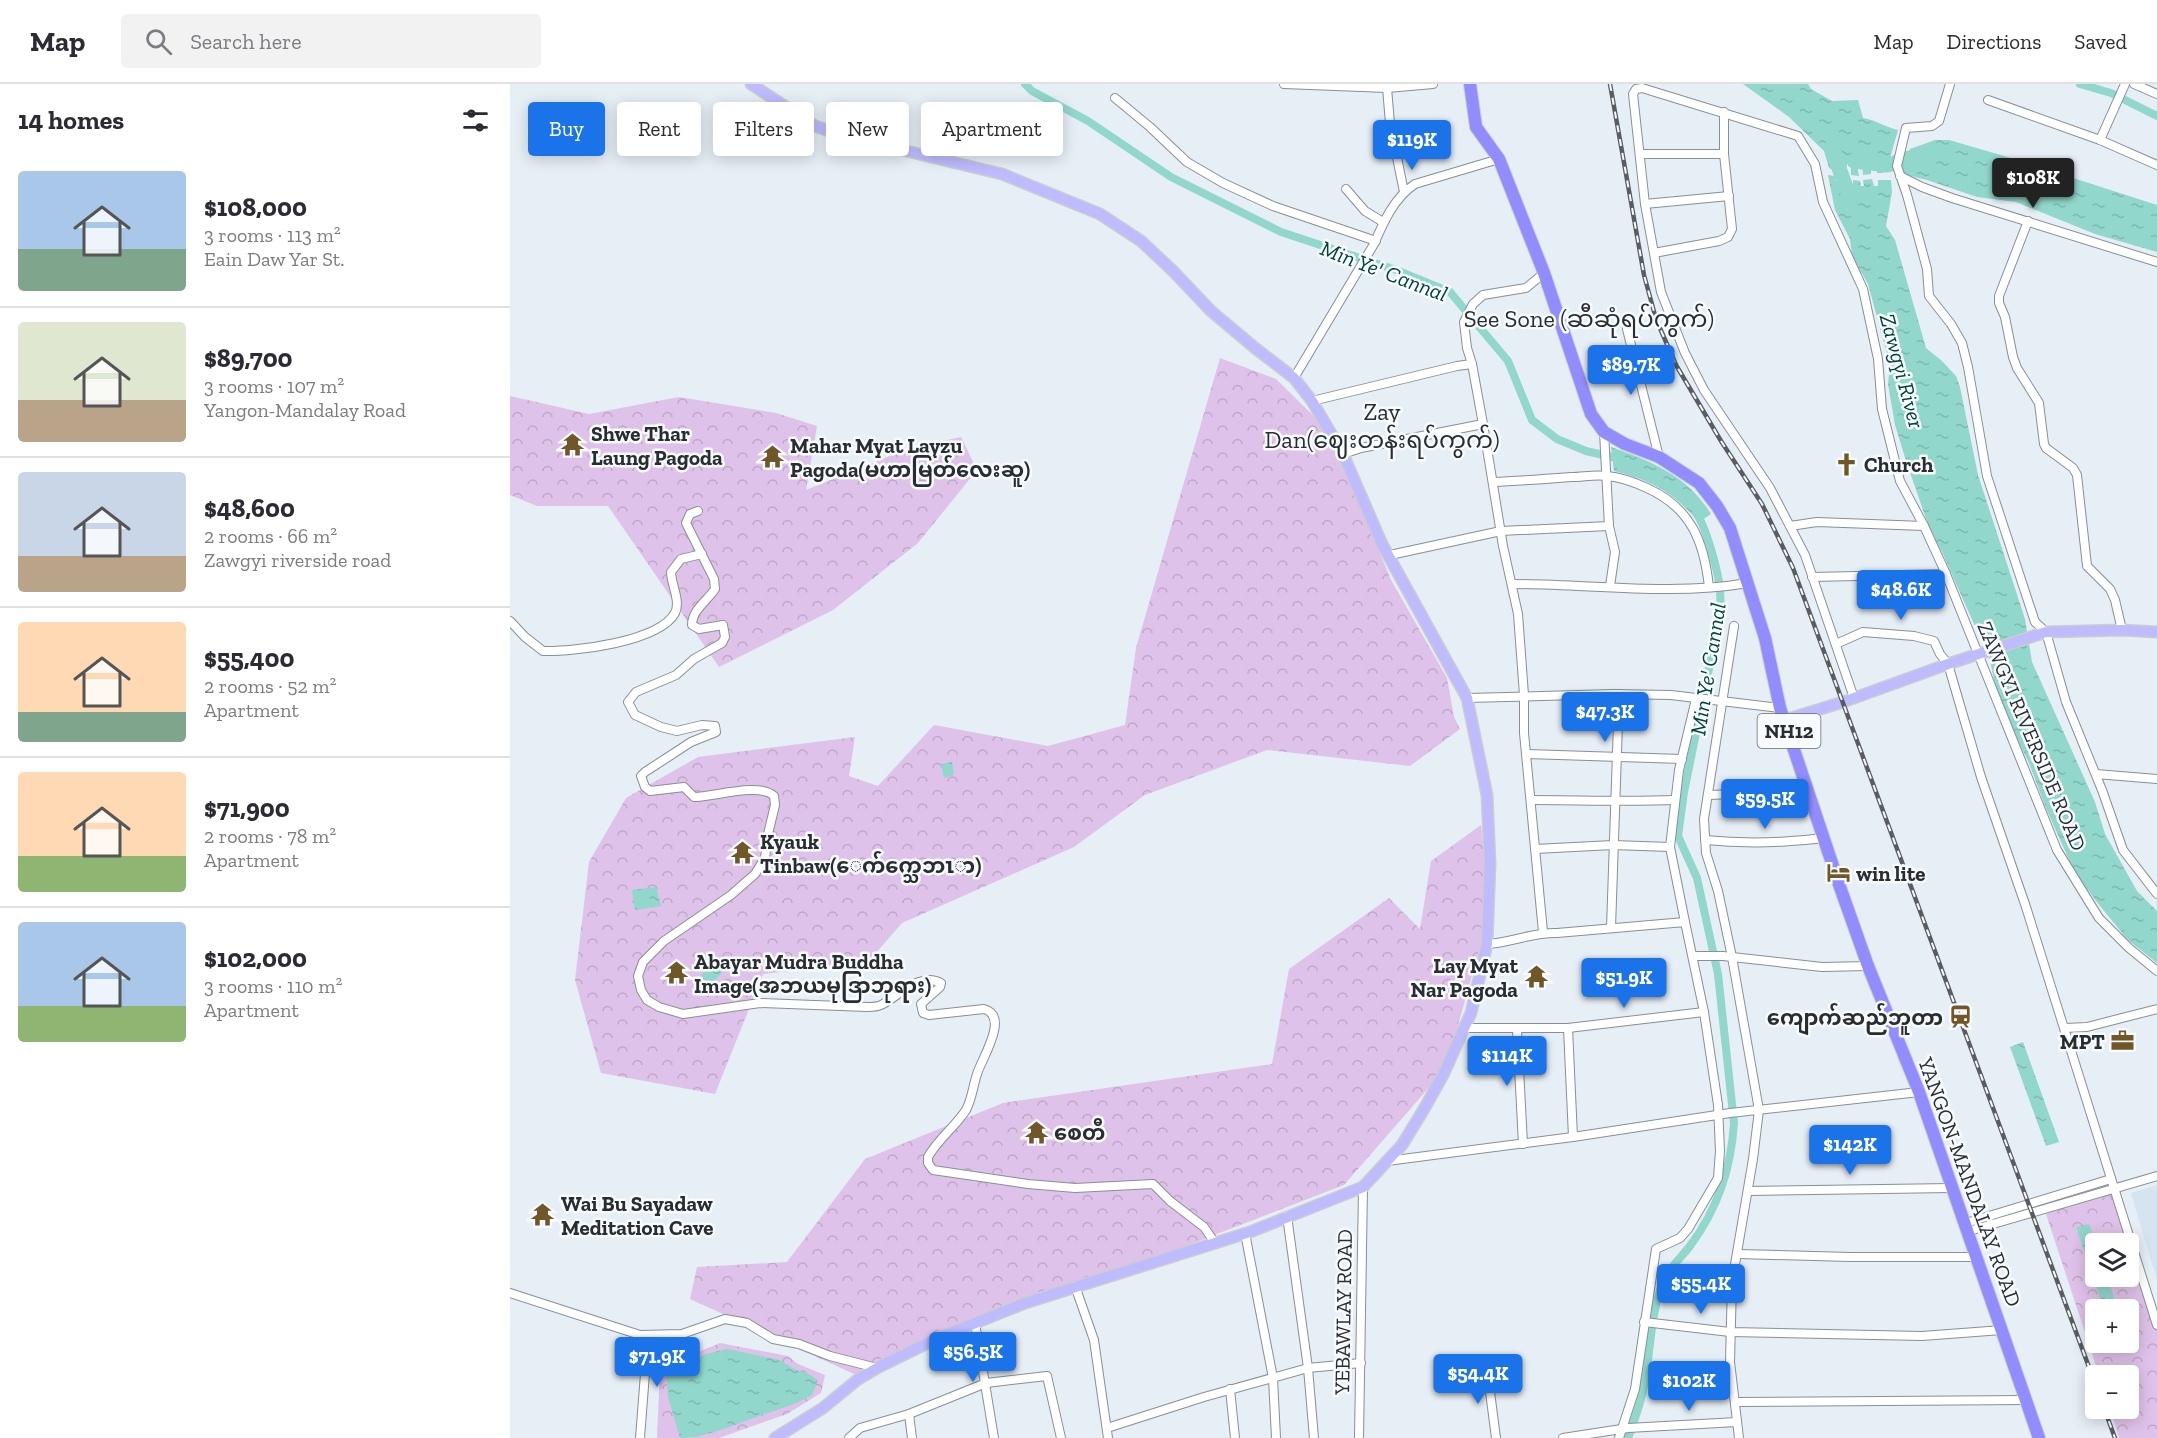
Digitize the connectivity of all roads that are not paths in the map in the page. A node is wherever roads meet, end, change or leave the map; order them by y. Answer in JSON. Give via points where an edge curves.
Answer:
{"nodes":[{"id":1,"x":751,"y":84,"type":"edge"},
{"id":2,"x":1284,"y":84,"type":"edge"},
{"id":3,"x":1433,"y":84,"type":"edge"},
{"id":4,"x":1470,"y":84,"type":"edge"},
{"id":5,"x":1950,"y":84,"type":"edge"},
{"id":6,"x":2125,"y":84,"type":"edge"},
{"id":7,"x":2134,"y":84,"type":"edge"},
{"id":8,"x":1387,"y":88,"type":"junction"},
{"id":9,"x":2157,"y":94,"type":"edge"},
{"id":10,"x":1115,"y":98,"type":"dead end"},
{"id":11,"x":1988,"y":100,"type":"dead end"},
{"id":12,"x":1724,"y":112,"type":"junction"},
{"id":13,"x":2100,"y":140,"type":"junction"},
{"id":14,"x":1641,"y":154,"type":"junction"},
{"id":15,"x":1724,"y":154,"type":"junction"},
{"id":16,"x":1499,"y":159,"type":"junction"},
{"id":17,"x":2157,"y":165,"type":"edge"},
{"id":18,"x":1900,"y":176,"type":"junction"},
{"id":19,"x":1346,"y":189,"type":"dead end"},
{"id":20,"x":1404,"y":192,"type":"junction"},
{"id":21,"x":1729,"y":196,"type":"junction"},
{"id":22,"x":1645,"y":204,"type":"junction"},
{"id":23,"x":2028,"y":221,"type":"junction"},
{"id":24,"x":1383,"y":222,"type":"junction"},
{"id":25,"x":1375,"y":243,"type":"junction"},
{"id":26,"x":1654,"y":253,"type":"junction"},
{"id":27,"x":2157,"y":262,"type":"edge"},
{"id":28,"x":1544,"y":273,"type":"junction"},
{"id":29,"x":1627,"y":329,"type":"dead end"},
{"id":30,"x":1472,"y":364,"type":"junction"},
{"id":31,"x":1294,"y":378,"type":"junction"},
{"id":32,"x":1312,"y":401,"type":"junction"},
{"id":33,"x":1483,"y":424,"type":"junction"},
{"id":34,"x":1603,"y":437,"type":"junction"},
{"id":35,"x":1342,"y":454,"type":"junction"},
{"id":36,"x":1659,"y":457,"type":"junction"},
{"id":37,"x":1606,"y":473,"type":"junction"},
{"id":38,"x":1493,"y":482,"type":"junction"},
{"id":39,"x":698,"y":511,"type":"dead end"},
{"id":40,"x":1609,"y":526,"type":"junction"},
{"id":41,"x":1790,"y":526,"type":"junction"},
{"id":42,"x":1924,"y":526,"type":"junction"},
{"id":43,"x":1501,"y":531,"type":"junction"},
{"id":44,"x":702,"y":554,"type":"junction"},
{"id":45,"x":1390,"y":555,"type":"junction"},
{"id":46,"x":1946,"y":574,"type":"junction"},
{"id":47,"x":1812,"y":577,"type":"junction"},
{"id":48,"x":1748,"y":583,"type":"junction"},
{"id":49,"x":1512,"y":584,"type":"junction"},
{"id":50,"x":1610,"y":586,"type":"junction"},
{"id":51,"x":1709,"y":587,"type":"junction"},
{"id":52,"x":510,"y":621,"type":"edge"},
{"id":53,"x":1734,"y":626,"type":"dead end"},
{"id":54,"x":2122,"y":630,"type":"junction"},
{"id":55,"x":2157,"y":632,"type":"edge"},
{"id":56,"x":2042,"y":633,"type":"junction"},
{"id":57,"x":1836,"y":644,"type":"junction"},
{"id":58,"x":1981,"y":654,"type":"junction"},
{"id":59,"x":1948,"y":664,"type":"junction"},
{"id":60,"x":1619,"y":694,"type":"junction"},
{"id":61,"x":1524,"y":695,"type":"junction"},
{"id":62,"x":1467,"y":698,"type":"junction"},
{"id":63,"x":1854,"y":698,"type":"junction"},
{"id":64,"x":1699,"y":700,"type":"junction"},
{"id":65,"x":1722,"y":703,"type":"junction"},
{"id":66,"x":1783,"y":714,"type":"junction"},
{"id":67,"x":1527,"y":754,"type":"junction"},
{"id":68,"x":1616,"y":757,"type":"junction"},
{"id":69,"x":1682,"y":759,"type":"junction"},
{"id":70,"x":2096,"y":774,"type":"junction"},
{"id":71,"x":2157,"y":779,"type":"edge"},
{"id":72,"x":1808,"y":791,"type":"junction"},
{"id":73,"x":1709,"y":795,"type":"junction"},
{"id":74,"x":1531,"y":800,"type":"junction"},
{"id":75,"x":1675,"y":800,"type":"junction"},
{"id":76,"x":1614,"y":802,"type":"junction"},
{"id":77,"x":1824,"y":838,"type":"junction"},
{"id":78,"x":1705,"y":840,"type":"junction"},
{"id":79,"x":1614,"y":844,"type":"junction"},
{"id":80,"x":1670,"y":847,"type":"junction"},
{"id":81,"x":1535,"y":849,"type":"junction"},
{"id":82,"x":2157,"y":894,"type":"edge"},
{"id":83,"x":1685,"y":922,"type":"junction"},
{"id":84,"x":1611,"y":928,"type":"junction"},
{"id":85,"x":1543,"y":932,"type":"junction"},
{"id":86,"x":1487,"y":944,"type":"junction"},
{"id":87,"x":1694,"y":956,"type":"junction"},
{"id":88,"x":1728,"y":957,"type":"junction"},
{"id":89,"x":1868,"y":966,"type":"junction"},
{"id":90,"x":2157,"y":971,"type":"edge"},
{"id":91,"x":2157,"y":1009,"type":"edge"},
{"id":92,"x":1704,"y":1012,"type":"junction"},
{"id":93,"x":1464,"y":1028,"type":"junction"},
{"id":94,"x":1568,"y":1028,"type":"junction"},
{"id":95,"x":2065,"y":1028,"type":"junction"},
{"id":96,"x":1517,"y":1030,"type":"junction"},
{"id":97,"x":1919,"y":1092,"type":"junction"},
{"id":98,"x":1754,"y":1110,"type":"junction"},
{"id":99,"x":1719,"y":1115,"type":"junction"},
{"id":100,"x":1573,"y":1137,"type":"junction"},
{"id":101,"x":1523,"y":1144,"type":"junction"},
{"id":102,"x":1388,"y":1161,"type":"junction"},
{"id":103,"x":2157,"y":1176,"type":"edge"},
{"id":104,"x":2111,"y":1179,"type":"junction"},
{"id":105,"x":1363,"y":1187,"type":"junction"},
{"id":106,"x":1952,"y":1188,"type":"junction"},
{"id":107,"x":2114,"y":1189,"type":"junction"},
{"id":108,"x":1748,"y":1191,"type":"junction"},
{"id":109,"x":1287,"y":1216,"type":"junction"},
{"id":110,"x":1967,"y":1227,"type":"junction"},
{"id":111,"x":1245,"y":1233,"type":"junction"},
{"id":112,"x":1215,"y":1243,"type":"junction"},
{"id":113,"x":1738,"y":1254,"type":"junction"},
{"id":114,"x":1977,"y":1257,"type":"junction"},
{"id":115,"x":1075,"y":1287,"type":"junction"},
{"id":116,"x":510,"y":1293,"type":"edge"},
{"id":117,"x":1644,"y":1322,"type":"junction"},
{"id":118,"x":975,"y":1323,"type":"junction"},
{"id":119,"x":2157,"y":1325,"type":"edge"},
{"id":120,"x":2002,"y":1330,"type":"junction"},
{"id":121,"x":1730,"y":1332,"type":"junction"},
{"id":122,"x":648,"y":1335,"type":"junction"},
{"id":123,"x":1361,"y":1363,"type":"junction"},
{"id":124,"x":877,"y":1368,"type":"junction"},
{"id":125,"x":1308,"y":1368,"type":"junction"},
{"id":126,"x":1486,"y":1369,"type":"dead end"},
{"id":127,"x":1273,"y":1378,"type":"junction"},
{"id":128,"x":986,"y":1383,"type":"junction"},
{"id":129,"x":1230,"y":1389,"type":"junction"},
{"id":130,"x":2027,"y":1400,"type":"junction"},
{"id":131,"x":1735,"y":1402,"type":"junction"},
{"id":132,"x":909,"y":1414,"type":"junction"},
{"id":133,"x":1737,"y":1422,"type":"junction"},
{"id":134,"x":1107,"y":1428,"type":"junction"},
{"id":135,"x":1625,"y":1428,"type":"junction"},
{"id":136,"x":640,"y":1438,"type":"edge"},
{"id":137,"x":775,"y":1438,"type":"edge"},
{"id":138,"x":849,"y":1438,"type":"edge"},
{"id":139,"x":912,"y":1438,"type":"edge"},
{"id":140,"x":994,"y":1438,"type":"edge"},
{"id":141,"x":1061,"y":1438,"type":"edge"},
{"id":142,"x":1108,"y":1438,"type":"edge"},
{"id":143,"x":1235,"y":1438,"type":"edge"},
{"id":144,"x":1276,"y":1438,"type":"edge"},
{"id":145,"x":1314,"y":1438,"type":"edge"},
{"id":146,"x":1359,"y":1438,"type":"edge"},
{"id":147,"x":1496,"y":1438,"type":"edge"},
{"id":148,"x":1563,"y":1438,"type":"edge"},
{"id":149,"x":1619,"y":1438,"type":"edge"},
{"id":150,"x":1739,"y":1438,"type":"edge"},
{"id":151,"x":2039,"y":1438,"type":"edge"}],
"edges":[{"from":1,"to":31,"type":"main road","via":[[815,126],[1002,174],[1100,214],[1141,242],[1211,311]]},
{"from":2,"to":8,"type":"street"},
{"from":3,"to":8,"type":"street"},
{"from":4,"to":16,"type":"highway","via":[[1476,127]]},
{"from":5,"to":18,"type":"street","name":"ZAWGYI RIVERSIDE ROAD","via":[[1939,121],[1932,126],[1906,128],[1897,166]]},
{"from":6,"to":13,"type":"street"},
{"from":7,"to":9,"type":"street"},
{"from":8,"to":20,"type":"street"},
{"from":10,"to":25,"type":"street","via":[[1187,162],[1223,183],[1273,206]]},
{"from":11,"to":13,"type":"street"},
{"from":12,"to":14,"type":"street","name":"ZAWGYI RIVERSIDE ROAD","via":[[1636,89],[1632,94]]},
{"from":12,"to":15,"type":"street"},
{"from":12,"to":42,"type":"street","name":"ZAWGYI RIVERSIDE ROAD","via":[[1798,136],[1815,164],[1823,202],[1863,289],[1878,358],[1882,409],[1900,481]]},
{"from":13,"to":17,"type":"street"},
{"from":14,"to":15,"type":"street"},
{"from":14,"to":22,"type":"street"},
{"from":15,"to":21,"type":"street"},
{"from":16,"to":20,"type":"street","via":[[1415,184]]},
{"from":16,"to":28,"type":"highway"},
{"from":18,"to":23,"type":"street","via":[[1952,198]]},
{"from":18,"to":56,"type":"street","name":"ZAWGYI RIVERSIDE ROAD","via":[[1927,269],[1929,296],[1962,344],[1988,476],[2035,622]]},
{"from":19,"to":24,"type":"street","via":[[1365,211]]},
{"from":20,"to":24,"type":"street"},
{"from":21,"to":22,"type":"street"},
{"from":21,"to":26,"type":"street","via":[[1732,229],[1728,237]]},
{"from":22,"to":26,"type":"street"},
{"from":23,"to":27,"type":"street"},
{"from":23,"to":54,"type":"street","via":[[1999,303],[2017,368],[2039,403],[2044,444],[2077,475],[2087,566],[2110,589]]},
{"from":24,"to":25,"type":"street"},
{"from":25,"to":31,"type":"street"},
{"from":26,"to":41,"type":"street","via":[[1661,292],[1685,352],[1704,390],[1770,488]]},
{"from":28,"to":30,"type":"street","via":[[1526,288],[1482,296],[1473,304],[1464,322]]},
{"from":28,"to":34,"type":"highway","via":[[1591,414]]},
{"from":29,"to":36,"type":"street"},
{"from":30,"to":32,"type":"street"},
{"from":30,"to":33,"type":"street"},
{"from":31,"to":32,"type":"main road"},
{"from":32,"to":35,"type":"main road"},
{"from":33,"to":35,"type":"street"},
{"from":33,"to":38,"type":"street"},
{"from":34,"to":36,"type":"highway","name":"YANGON-MANDALAY ROAD","number":"NH12"},
{"from":34,"to":37,"type":"street"},
{"from":35,"to":45,"type":"main road"},
{"from":36,"to":48,"type":"highway","name":"YANGON-MANDALAY ROAD","number":"NH12","via":[[1699,483],[1717,506],[1730,528]]},
{"from":37,"to":38,"type":"street"},
{"from":37,"to":40,"type":"street"},
{"from":37,"to":51,"type":"street","via":[[1632,481],[1679,508],[1697,536]]},
{"from":38,"to":43,"type":"street"},
{"from":39,"to":44,"type":"street","via":[[690,514],[686,523]]},
{"from":40,"to":43,"type":"street"},
{"from":40,"to":50,"type":"street","via":[[1615,552]]},
{"from":41,"to":42,"type":"street","via":[[1816,522]]},
{"from":41,"to":47,"type":"street"},
{"from":42,"to":46,"type":"street","name":"ZAWGYI RIVERSIDE ROAD"},
{"from":43,"to":45,"type":"street"},
{"from":43,"to":49,"type":"street"},
{"from":44,"to":52,"type":"street","via":[[681,559],[671,572],[676,612],[651,631],[628,640],[543,651]]},
{"from":44,"to":112,"type":"street","via":[[715,589],[697,610],[692,625],[699,629],[723,625],[722,643],[676,675],[636,692],[628,702],[635,716],[661,727],[677,730],[709,724],[715,726],[716,732],[691,742],[645,772],[642,782],[650,791],[684,787],[694,797],[766,792],[774,796],[776,805],[765,858],[755,874],[664,941],[643,962],[638,983],[644,996],[664,1009],[683,1014],[760,1003],[867,1007],[881,1005],[904,989],[938,980],[940,987],[921,1004],[923,1013],[984,1009],[993,1014],[995,1027],[965,1112],[928,1157],[933,1170],[1074,1188],[1153,1184],[1204,1227]]},
{"from":45,"to":62,"type":"main road"},
{"from":46,"to":47,"type":"street"},
{"from":46,"to":58,"type":"street","name":"ZAWGYI RIVERSIDE ROAD"},
{"from":47,"to":57,"type":"street"},
{"from":48,"to":51,"type":"street"},
{"from":48,"to":66,"type":"highway","name":"YANGON-MANDALAY ROAD","number":"NH12"},
{"from":49,"to":50,"type":"street"},
{"from":49,"to":61,"type":"street"},
{"from":50,"to":51,"type":"street"},
{"from":53,"to":65,"type":"street"},
{"from":54,"to":55,"type":"main road"},
{"from":54,"to":56,"type":"main road"},
{"from":56,"to":58,"type":"main road"},
{"from":56,"to":70,"type":"street","name":"ZAWGYI RIVERSIDE ROAD"},
{"from":57,"to":59,"type":"street","via":[[1863,632],[1914,636],[1934,641]]},
{"from":57,"to":63,"type":"street"},
{"from":58,"to":59,"type":"main road"},
{"from":58,"to":90,"type":"street","name":"ZAWGYI RIVERSIDE ROAD","via":[[2057,850],[2099,918]]},
{"from":59,"to":63,"type":"main road"},
{"from":59,"to":95,"type":"street","via":[[1981,777]]},
{"from":60,"to":61,"type":"street"},
{"from":60,"to":64,"type":"street"},
{"from":60,"to":68,"type":"street"},
{"from":61,"to":62,"type":"street"},
{"from":61,"to":67,"type":"street"},
{"from":62,"to":86,"type":"main road","via":[[1487,795]]},
{"from":63,"to":66,"type":"main road"},
{"from":64,"to":65,"type":"street"},
{"from":64,"to":69,"type":"street"},
{"from":65,"to":66,"type":"street"},
{"from":65,"to":73,"type":"street"},
{"from":66,"to":72,"type":"highway","name":"YANGON-MANDALAY ROAD","number":"NH12"},
{"from":67,"to":68,"type":"street"},
{"from":67,"to":74,"type":"street"},
{"from":68,"to":69,"type":"street"},
{"from":68,"to":76,"type":"street"},
{"from":69,"to":75,"type":"street"},
{"from":70,"to":71,"type":"street"},
{"from":70,"to":82,"type":"street","name":"ZAWGYI RIVERSIDE ROAD","via":[[2123,850]]},
{"from":72,"to":73,"type":"street"},
{"from":72,"to":77,"type":"highway","name":"YANGON-MANDALAY ROAD","number":"NH12"},
{"from":73,"to":78,"type":"street"},
{"from":74,"to":76,"type":"street"},
{"from":74,"to":81,"type":"street"},
{"from":75,"to":76,"type":"street"},
{"from":75,"to":80,"type":"street"},
{"from":76,"to":79,"type":"street"},
{"from":77,"to":78,"type":"street","via":[[1788,843]]},
{"from":77,"to":89,"type":"highway","name":"YANGON-MANDALAY ROAD","number":"NH12"},
{"from":78,"to":88,"type":"street"},
{"from":79,"to":80,"type":"street"},
{"from":79,"to":81,"type":"street"},
{"from":79,"to":84,"type":"street"},
{"from":80,"to":83,"type":"street"},
{"from":81,"to":85,"type":"street"},
{"from":83,"to":84,"type":"street"},
{"from":83,"to":87,"type":"street"},
{"from":84,"to":85,"type":"street"},
{"from":85,"to":86,"type":"street"},
{"from":86,"to":93,"type":"main road"},
{"from":87,"to":88,"type":"street"},
{"from":87,"to":92,"type":"street"},
{"from":88,"to":89,"type":"street","via":[[1822,967]]},
{"from":88,"to":98,"type":"street"},
{"from":89,"to":97,"type":"highway","name":"YANGON-MANDALAY ROAD","number":"NH12"},
{"from":91,"to":95,"type":"street","via":[[2087,1027]]},
{"from":92,"to":94,"type":"street"},
{"from":92,"to":99,"type":"street"},
{"from":93,"to":96,"type":"street"},
{"from":93,"to":102,"type":"main road","via":[[1425,1109]]},
{"from":94,"to":96,"type":"street"},
{"from":94,"to":100,"type":"street"},
{"from":95,"to":104,"type":"street"},
{"from":96,"to":101,"type":"street"},
{"from":97,"to":98,"type":"street"},
{"from":97,"to":106,"type":"highway","name":"YANGON-MANDALAY ROAD","number":"NH12"},
{"from":98,"to":99,"type":"street"},
{"from":98,"to":108,"type":"street"},
{"from":99,"to":100,"type":"street"},
{"from":99,"to":117,"type":"street","via":[[1718,1178],[1688,1229],[1680,1238],[1656,1249]]},
{"from":100,"to":101,"type":"street"},
{"from":101,"to":102,"type":"street"},
{"from":102,"to":105,"type":"main road"},
{"from":103,"to":107,"type":"street"},
{"from":104,"to":107,"type":"street"},
{"from":104,"to":110,"type":"street"},
{"from":105,"to":109,"type":"main road"},
{"from":105,"to":123,"type":"street","name":"YEBAWLAY ROAD"},
{"from":106,"to":108,"type":"street"},
{"from":106,"to":110,"type":"highway","name":"YANGON-MANDALAY ROAD","number":"NH12"},
{"from":107,"to":110,"type":"street"},
{"from":107,"to":119,"type":"street"},
{"from":108,"to":113,"type":"street"},
{"from":109,"to":111,"type":"main road"},
{"from":109,"to":125,"type":"street"},
{"from":110,"to":114,"type":"highway","name":"YANGON-MANDALAY ROAD","number":"NH12"},
{"from":111,"to":112,"type":"main road"},
{"from":111,"to":127,"type":"street"},
{"from":112,"to":115,"type":"main road"},
{"from":113,"to":114,"type":"street"},
{"from":113,"to":121,"type":"street","via":[[1732,1282]]},
{"from":114,"to":120,"type":"highway","name":"YANGON-MANDALAY ROAD","number":"NH12"},
{"from":115,"to":118,"type":"main road"},
{"from":115,"to":134,"type":"street","via":[[1094,1340]]},
{"from":116,"to":122,"type":"street"},
{"from":117,"to":121,"type":"street"},
{"from":117,"to":135,"type":"street"},
{"from":118,"to":124,"type":"main road"},
{"from":118,"to":128,"type":"street"},
{"from":120,"to":121,"type":"street","via":[[1922,1336]]},
{"from":120,"to":130,"type":"highway","name":"YANGON-MANDALAY ROAD","number":"NH12"},
{"from":121,"to":131,"type":"street"},
{"from":122,"to":124,"type":"street","via":[[682,1334],[725,1319],[747,1323],[773,1339]]},
{"from":122,"to":136,"type":"street"},
{"from":123,"to":125,"type":"street"},
{"from":123,"to":146,"type":"street","name":"YEBAWLAY ROAD"},
{"from":124,"to":137,"type":"main road"},
{"from":125,"to":127,"type":"street"},
{"from":125,"to":145,"type":"street"},
{"from":126,"to":147,"type":"street"},
{"from":127,"to":129,"type":"street"},
{"from":127,"to":144,"type":"street"},
{"from":128,"to":132,"type":"street"},
{"from":128,"to":140,"type":"street"},
{"from":128,"to":141,"type":"street","via":[[1047,1376]]},
{"from":129,"to":134,"type":"street"},
{"from":129,"to":143,"type":"street"},
{"from":130,"to":131,"type":"street"},
{"from":130,"to":151,"type":"highway","name":"YANGON-MANDALAY ROAD","number":"NH12"},
{"from":131,"to":133,"type":"street"},
{"from":132,"to":138,"type":"street","via":[[860,1428]]},
{"from":132,"to":139,"type":"street"},
{"from":133,"to":135,"type":"street"},
{"from":133,"to":150,"type":"street"},
{"from":134,"to":142,"type":"street"},
{"from":135,"to":148,"type":"street"},
{"from":135,"to":149,"type":"street"}]}
